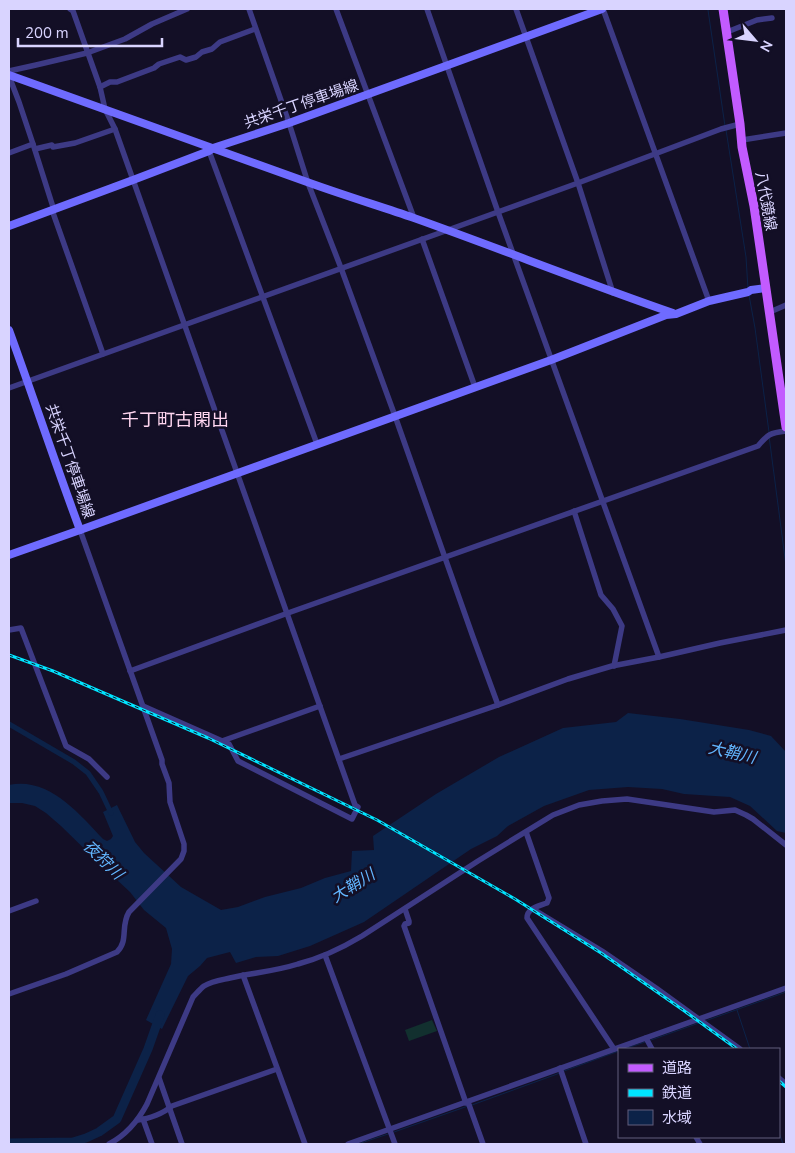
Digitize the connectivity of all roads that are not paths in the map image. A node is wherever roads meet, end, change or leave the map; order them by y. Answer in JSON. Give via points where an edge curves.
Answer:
{"nodes":[{"id":1,"x":72,"y":9,"type":"edge"},
{"id":2,"x":187,"y":9,"type":"edge"},
{"id":3,"x":249,"y":9,"type":"edge"},
{"id":4,"x":336,"y":9,"type":"edge"},
{"id":5,"x":427,"y":9,"type":"edge"},
{"id":6,"x":516,"y":9,"type":"edge"},
{"id":7,"x":603,"y":9,"type":"edge"},
{"id":8,"x":723,"y":9,"type":"edge"},
{"id":9,"x":772,"y":18,"type":"dead end"},
{"id":10,"x":255,"y":29,"type":"junction"},
{"id":11,"x":727,"y":32,"type":"junction"},
{"id":12,"x":526,"y":37,"type":"junction"},
{"id":13,"x":87,"y":52,"type":"junction"},
{"id":14,"x":446,"y":66,"type":"junction"},
{"id":15,"x":9,"y":71,"type":"edge"},
{"id":16,"x":9,"y":76,"type":"edge"},
{"id":17,"x":100,"y":87,"type":"junction"},
{"id":18,"x":367,"y":95,"type":"junction"},
{"id":19,"x":105,"y":109,"type":"junction"},
{"id":20,"x":289,"y":123,"type":"junction"},
{"id":21,"x":740,"y":124,"type":"junction"},
{"id":22,"x":115,"y":129,"type":"junction"},
{"id":23,"x":786,"y":133,"type":"edge"},
{"id":24,"x":742,"y":140,"type":"junction"},
{"id":25,"x":33,"y":145,"type":"junction"},
{"id":26,"x":211,"y":149,"type":"junction"},
{"id":27,"x":9,"y":152,"type":"edge"},
{"id":28,"x":656,"y":153,"type":"junction"},
{"id":29,"x":133,"y":180,"type":"junction"},
{"id":30,"x":308,"y":183,"type":"junction"},
{"id":31,"x":578,"y":183,"type":"junction"},
{"id":32,"x":52,"y":210,"type":"junction"},
{"id":33,"x":498,"y":212,"type":"junction"},
{"id":34,"x":414,"y":218,"type":"junction"},
{"id":35,"x":9,"y":226,"type":"edge"},
{"id":36,"x":448,"y":230,"type":"junction"},
{"id":37,"x":422,"y":239,"type":"junction"},
{"id":38,"x":514,"y":254,"type":"junction"},
{"id":39,"x":341,"y":268,"type":"junction"},
{"id":40,"x":766,"y":288,"type":"junction"},
{"id":41,"x":614,"y":292,"type":"junction"},
{"id":42,"x":263,"y":296,"type":"junction"},
{"id":43,"x":709,"y":301,"type":"junction"},
{"id":44,"x":786,"y":305,"type":"edge"},
{"id":45,"x":770,"y":312,"type":"junction"},
{"id":46,"x":676,"y":314,"type":"junction"},
{"id":47,"x":184,"y":325,"type":"junction"},
{"id":48,"x":9,"y":330,"type":"edge"},
{"id":49,"x":103,"y":354,"type":"junction"},
{"id":50,"x":552,"y":360,"type":"junction"},
{"id":51,"x":28,"y":382,"type":"junction"},
{"id":52,"x":475,"y":387,"type":"junction"},
{"id":53,"x":9,"y":388,"type":"edge"},
{"id":54,"x":785,"y":408,"type":"edge"},
{"id":55,"x":395,"y":416,"type":"junction"},
{"id":56,"x":786,"y":429,"type":"edge"},
{"id":57,"x":317,"y":444,"type":"junction"},
{"id":58,"x":237,"y":473,"type":"junction"},
{"id":59,"x":603,"y":501,"type":"junction"},
{"id":60,"x":574,"y":511,"type":"junction"},
{"id":61,"x":80,"y":530,"type":"junction"},
{"id":62,"x":9,"y":555,"type":"edge"},
{"id":63,"x":445,"y":557,"type":"junction"},
{"id":64,"x":288,"y":613,"type":"junction"},
{"id":65,"x":9,"y":630,"type":"edge"},
{"id":66,"x":786,"y":630,"type":"edge"},
{"id":67,"x":659,"y":657,"type":"junction"},
{"id":68,"x":614,"y":666,"type":"junction"},
{"id":69,"x":130,"y":671,"type":"junction"},
{"id":70,"x":498,"y":705,"type":"junction"},
{"id":71,"x":143,"y":706,"type":"junction"},
{"id":72,"x":320,"y":706,"type":"junction"},
{"id":73,"x":222,"y":741,"type":"junction"},
{"id":74,"x":339,"y":759,"type":"junction"},
{"id":75,"x":108,"y":776,"type":"dead end"},
{"id":76,"x":526,"y":832,"type":"junction"},
{"id":77,"x":786,"y":845,"type":"edge"},
{"id":78,"x":36,"y":901,"type":"dead end"},
{"id":79,"x":533,"y":909,"type":"junction"},
{"id":80,"x":405,"y":910,"type":"junction"},
{"id":81,"x":9,"y":911,"type":"edge"},
{"id":82,"x":325,"y":955,"type":"junction"},
{"id":83,"x":243,"y":975,"type":"junction"},
{"id":84,"x":786,"y":988,"type":"edge"},
{"id":85,"x":9,"y":994,"type":"edge"},
{"id":86,"x":701,"y":1021,"type":"junction"},
{"id":87,"x":647,"y":1040,"type":"junction"},
{"id":88,"x":651,"y":1048,"type":"edge"},
{"id":89,"x":739,"y":1048,"type":"edge"},
{"id":90,"x":614,"y":1049,"type":"junction"},
{"id":91,"x":277,"y":1069,"type":"junction"},
{"id":92,"x":561,"y":1071,"type":"junction"},
{"id":93,"x":159,"y":1078,"type":"junction"},
{"id":94,"x":467,"y":1104,"type":"junction"},
{"id":95,"x":169,"y":1108,"type":"junction"},
{"id":96,"x":141,"y":1119,"type":"junction"},
{"id":97,"x":390,"y":1132,"type":"junction"},
{"id":98,"x":109,"y":1144,"type":"edge"},
{"id":99,"x":152,"y":1144,"type":"edge"},
{"id":100,"x":182,"y":1144,"type":"edge"},
{"id":101,"x":305,"y":1144,"type":"edge"},
{"id":102,"x":348,"y":1144,"type":"edge"},
{"id":103,"x":395,"y":1144,"type":"edge"},
{"id":104,"x":482,"y":1144,"type":"edge"},
{"id":105,"x":586,"y":1144,"type":"edge"}],
"edges":[{"from":1,"to":13,"type":"street"},
{"from":2,"to":13,"type":"street","via":[[125,39]]},
{"from":3,"to":10,"type":"street"},
{"from":4,"to":18,"type":"street"},
{"from":5,"to":14,"type":"street"},
{"from":6,"to":12,"type":"street"},
{"from":7,"to":12,"type":"street","name":"共栄千丁停車場線"},
{"from":7,"to":28,"type":"street"},
{"from":8,"to":11,"type":"main road","name":"八代鏡線"},
{"from":9,"to":11,"type":"street","via":[[757,20]]},
{"from":10,"to":17,"type":"street","via":[[220,42],[196,57],[186,60],[180,57]]},
{"from":10,"to":20,"type":"street"},
{"from":11,"to":21,"type":"main road","name":"八代鏡線"},
{"from":12,"to":14,"type":"street","name":"共栄千丁停車場線"},
{"from":12,"to":31,"type":"street"},
{"from":13,"to":15,"type":"street"},
{"from":13,"to":17,"type":"street"},
{"from":14,"to":18,"type":"street","name":"共栄千丁停車場線"},
{"from":14,"to":33,"type":"street"},
{"from":16,"to":19,"type":"street"},
{"from":16,"to":25,"type":"street"},
{"from":17,"to":19,"type":"street"},
{"from":18,"to":20,"type":"street","name":"共栄千丁停車場線"},
{"from":18,"to":34,"type":"street"},
{"from":19,"to":22,"type":"street"},
{"from":19,"to":26,"type":"street"},
{"from":20,"to":26,"type":"street","name":"共栄千丁停車場線"},
{"from":20,"to":30,"type":"street"},
{"from":21,"to":24,"type":"main road","name":"八代鏡線"},
{"from":21,"to":28,"type":"street"},
{"from":22,"to":25,"type":"street","via":[[53,147]]},
{"from":22,"to":29,"type":"street"},
{"from":23,"to":24,"type":"street"},
{"from":24,"to":40,"type":"main road","name":"八代鏡線"},
{"from":25,"to":27,"type":"street"},
{"from":25,"to":32,"type":"street"},
{"from":26,"to":29,"type":"street","name":"共栄千丁停車場線"},
{"from":26,"to":30,"type":"street"},
{"from":26,"to":42,"type":"street"},
{"from":28,"to":31,"type":"street"},
{"from":28,"to":43,"type":"street"},
{"from":29,"to":32,"type":"street","name":"共栄千丁停車場線"},
{"from":29,"to":47,"type":"street"},
{"from":30,"to":34,"type":"street"},
{"from":30,"to":39,"type":"street"},
{"from":31,"to":33,"type":"street"},
{"from":31,"to":41,"type":"street"},
{"from":32,"to":35,"type":"street","name":"共栄千丁停車場線"},
{"from":32,"to":49,"type":"street"},
{"from":33,"to":36,"type":"street"},
{"from":33,"to":38,"type":"street"},
{"from":34,"to":36,"type":"street"},
{"from":36,"to":37,"type":"street"},
{"from":36,"to":38,"type":"street"},
{"from":37,"to":39,"type":"street"},
{"from":37,"to":52,"type":"street"},
{"from":38,"to":41,"type":"street"},
{"from":38,"to":50,"type":"street"},
{"from":39,"to":42,"type":"street"},
{"from":39,"to":55,"type":"street"},
{"from":40,"to":43,"type":"street"},
{"from":40,"to":45,"type":"main road","name":"八代鏡線"},
{"from":41,"to":46,"type":"street"},
{"from":42,"to":47,"type":"street"},
{"from":42,"to":57,"type":"street"},
{"from":43,"to":46,"type":"street"},
{"from":44,"to":45,"type":"street"},
{"from":45,"to":54,"type":"main road","name":"八代鏡線"},
{"from":46,"to":50,"type":"street","via":[[666,315]]},
{"from":47,"to":49,"type":"street"},
{"from":47,"to":58,"type":"street"},
{"from":48,"to":51,"type":"street","name":"共栄千丁停車場線"},
{"from":49,"to":51,"type":"street"},
{"from":50,"to":52,"type":"street"},
{"from":50,"to":59,"type":"street"},
{"from":51,"to":53,"type":"street"},
{"from":51,"to":61,"type":"street","name":"共栄千丁停車場線"},
{"from":52,"to":55,"type":"street"},
{"from":54,"to":56,"type":"main road","name":"八代鏡線"},
{"from":55,"to":57,"type":"street"},
{"from":55,"to":63,"type":"street"},
{"from":56,"to":59,"type":"street","via":[[770,434],[758,446]]},
{"from":57,"to":58,"type":"street"},
{"from":58,"to":61,"type":"street"},
{"from":58,"to":64,"type":"street"},
{"from":59,"to":60,"type":"street"},
{"from":59,"to":67,"type":"street"},
{"from":60,"to":63,"type":"street"},
{"from":60,"to":68,"type":"street","via":[[600,595],[614,609],[622,626]]},
{"from":61,"to":62,"type":"street","name":"共栄千丁停車場線"},
{"from":61,"to":69,"type":"street"},
{"from":63,"to":64,"type":"street"},
{"from":63,"to":70,"type":"street"},
{"from":64,"to":69,"type":"street"},
{"from":64,"to":72,"type":"street"},
{"from":65,"to":75,"type":"street","via":[[21,628],[66,746],[89,759]]},
{"from":66,"to":67,"type":"street"},
{"from":67,"to":68,"type":"street"},
{"from":68,"to":70,"type":"street"},
{"from":69,"to":71,"type":"street"},
{"from":70,"to":74,"type":"street"},
{"from":71,"to":73,"type":"street"},
{"from":71,"to":85,"type":"street","via":[[170,783],[170,802],[184,844],[181,859],[129,912],[122,946],[117,952]]},
{"from":72,"to":73,"type":"street"},
{"from":72,"to":74,"type":"street"},
{"from":73,"to":74,"type":"street","via":[[229,744],[238,761],[352,819],[358,807]]},
{"from":76,"to":77,"type":"street","via":[[553,815],[579,805],[627,799],[714,812],[735,810],[753,819]]},
{"from":76,"to":79,"type":"street","via":[[549,898],[547,903]]},
{"from":76,"to":80,"type":"street"},
{"from":78,"to":81,"type":"street"},
{"from":79,"to":86,"type":"street","via":[[602,951]]},
{"from":79,"to":90,"type":"street","via":[[527,918]]},
{"from":80,"to":82,"type":"street"},
{"from":80,"to":94,"type":"street","via":[[409,923],[404,926]]},
{"from":82,"to":83,"type":"street","via":[[299,964]]},
{"from":82,"to":97,"type":"street"},
{"from":83,"to":91,"type":"street"},
{"from":83,"to":93,"type":"street","via":[[212,982],[198,991]]},
{"from":84,"to":86,"type":"street"},
{"from":86,"to":87,"type":"street"},
{"from":86,"to":89,"type":"street"},
{"from":87,"to":88,"type":"street"},
{"from":87,"to":90,"type":"street"},
{"from":90,"to":92,"type":"street"},
{"from":91,"to":95,"type":"street"},
{"from":91,"to":101,"type":"street"},
{"from":92,"to":94,"type":"street"},
{"from":92,"to":105,"type":"street"},
{"from":93,"to":95,"type":"street"},
{"from":93,"to":96,"type":"street"},
{"from":94,"to":97,"type":"street"},
{"from":94,"to":104,"type":"street"},
{"from":95,"to":96,"type":"street"},
{"from":95,"to":100,"type":"street"},
{"from":96,"to":98,"type":"street"},
{"from":96,"to":99,"type":"street"},
{"from":97,"to":102,"type":"street"},
{"from":97,"to":103,"type":"street"}]}
